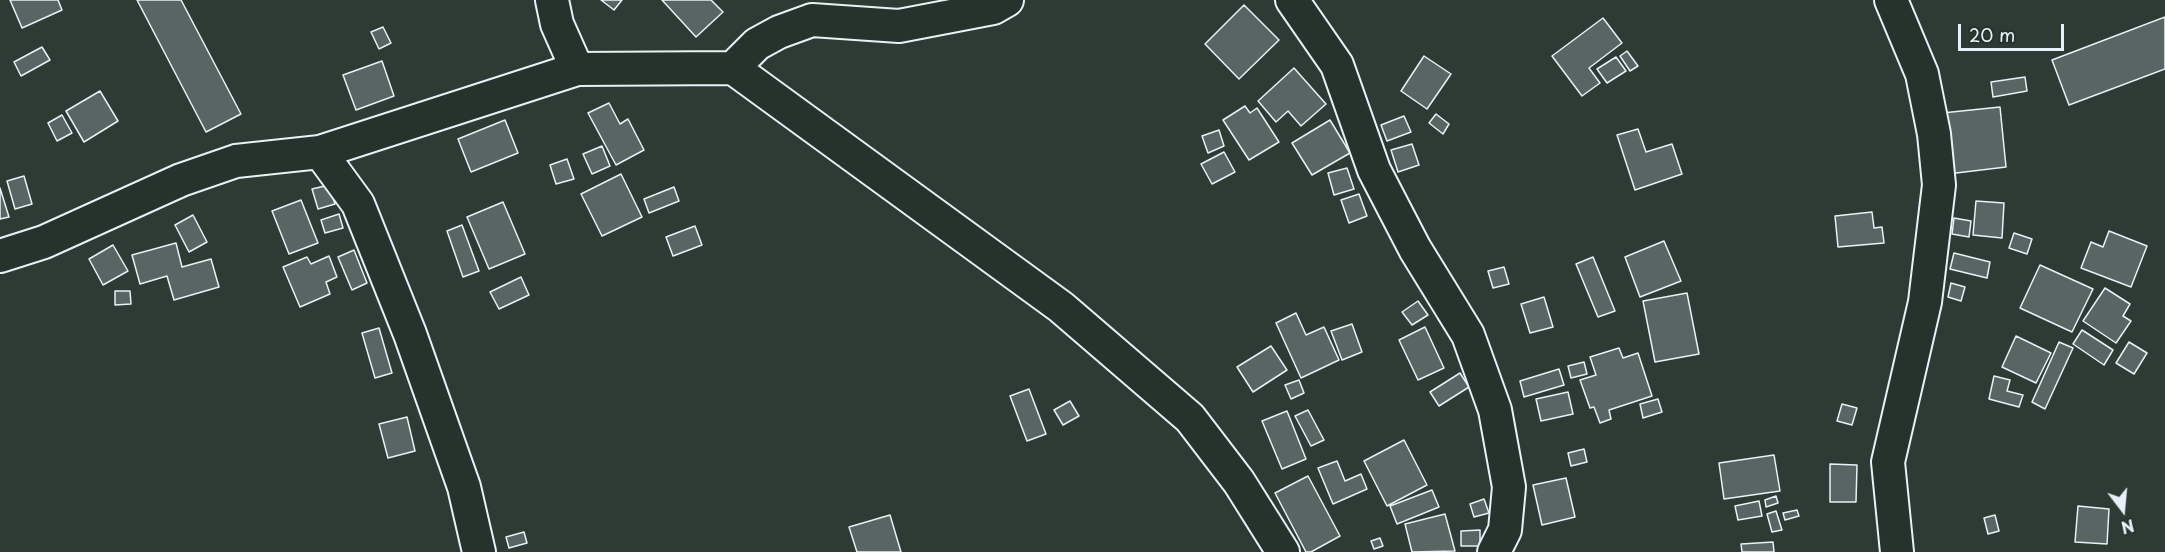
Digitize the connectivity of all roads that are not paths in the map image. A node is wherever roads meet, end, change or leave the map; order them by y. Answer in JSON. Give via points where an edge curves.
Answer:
{"nodes":[{"id":1,"x":552,"y":0,"type":"edge"},
{"id":2,"x":1007,"y":0,"type":"edge"},
{"id":3,"x":1292,"y":0,"type":"edge"},
{"id":4,"x":1891,"y":0,"type":"edge"},
{"id":5,"x":733,"y":68,"type":"junction"},
{"id":6,"x":577,"y":69,"type":"junction"},
{"id":7,"x":320,"y":152,"type":"junction"},
{"id":8,"x":0,"y":256,"type":"edge"},
{"id":9,"x":479,"y":552,"type":"edge"},
{"id":10,"x":1283,"y":552,"type":"edge"},
{"id":11,"x":1494,"y":552,"type":"edge"},
{"id":12,"x":1897,"y":552,"type":"edge"}],
"edges":[{"from":1,"to":6,"type":"street","via":[[557,24]]},
{"from":2,"to":5,"type":"street","via":[[993,8],[899,26],[813,20],[757,44]]},
{"from":3,"to":11,"type":"street","via":[[1337,65],[1374,170],[1414,249],[1468,335],[1488,389],[1509,487],[1504,530]]},
{"from":4,"to":12,"type":"street","via":[[1923,74],[1940,184],[1924,302],[1888,462]]},
{"from":5,"to":6,"type":"street"},
{"from":5,"to":10,"type":"street","via":[[1061,307],[1190,418],[1239,482]]},
{"from":6,"to":7,"type":"street"},
{"from":7,"to":8,"type":"street","via":[[236,161],[181,180],[44,242]]},
{"from":7,"to":9,"type":"street","via":[[358,204],[410,334],[465,487]]}]}
